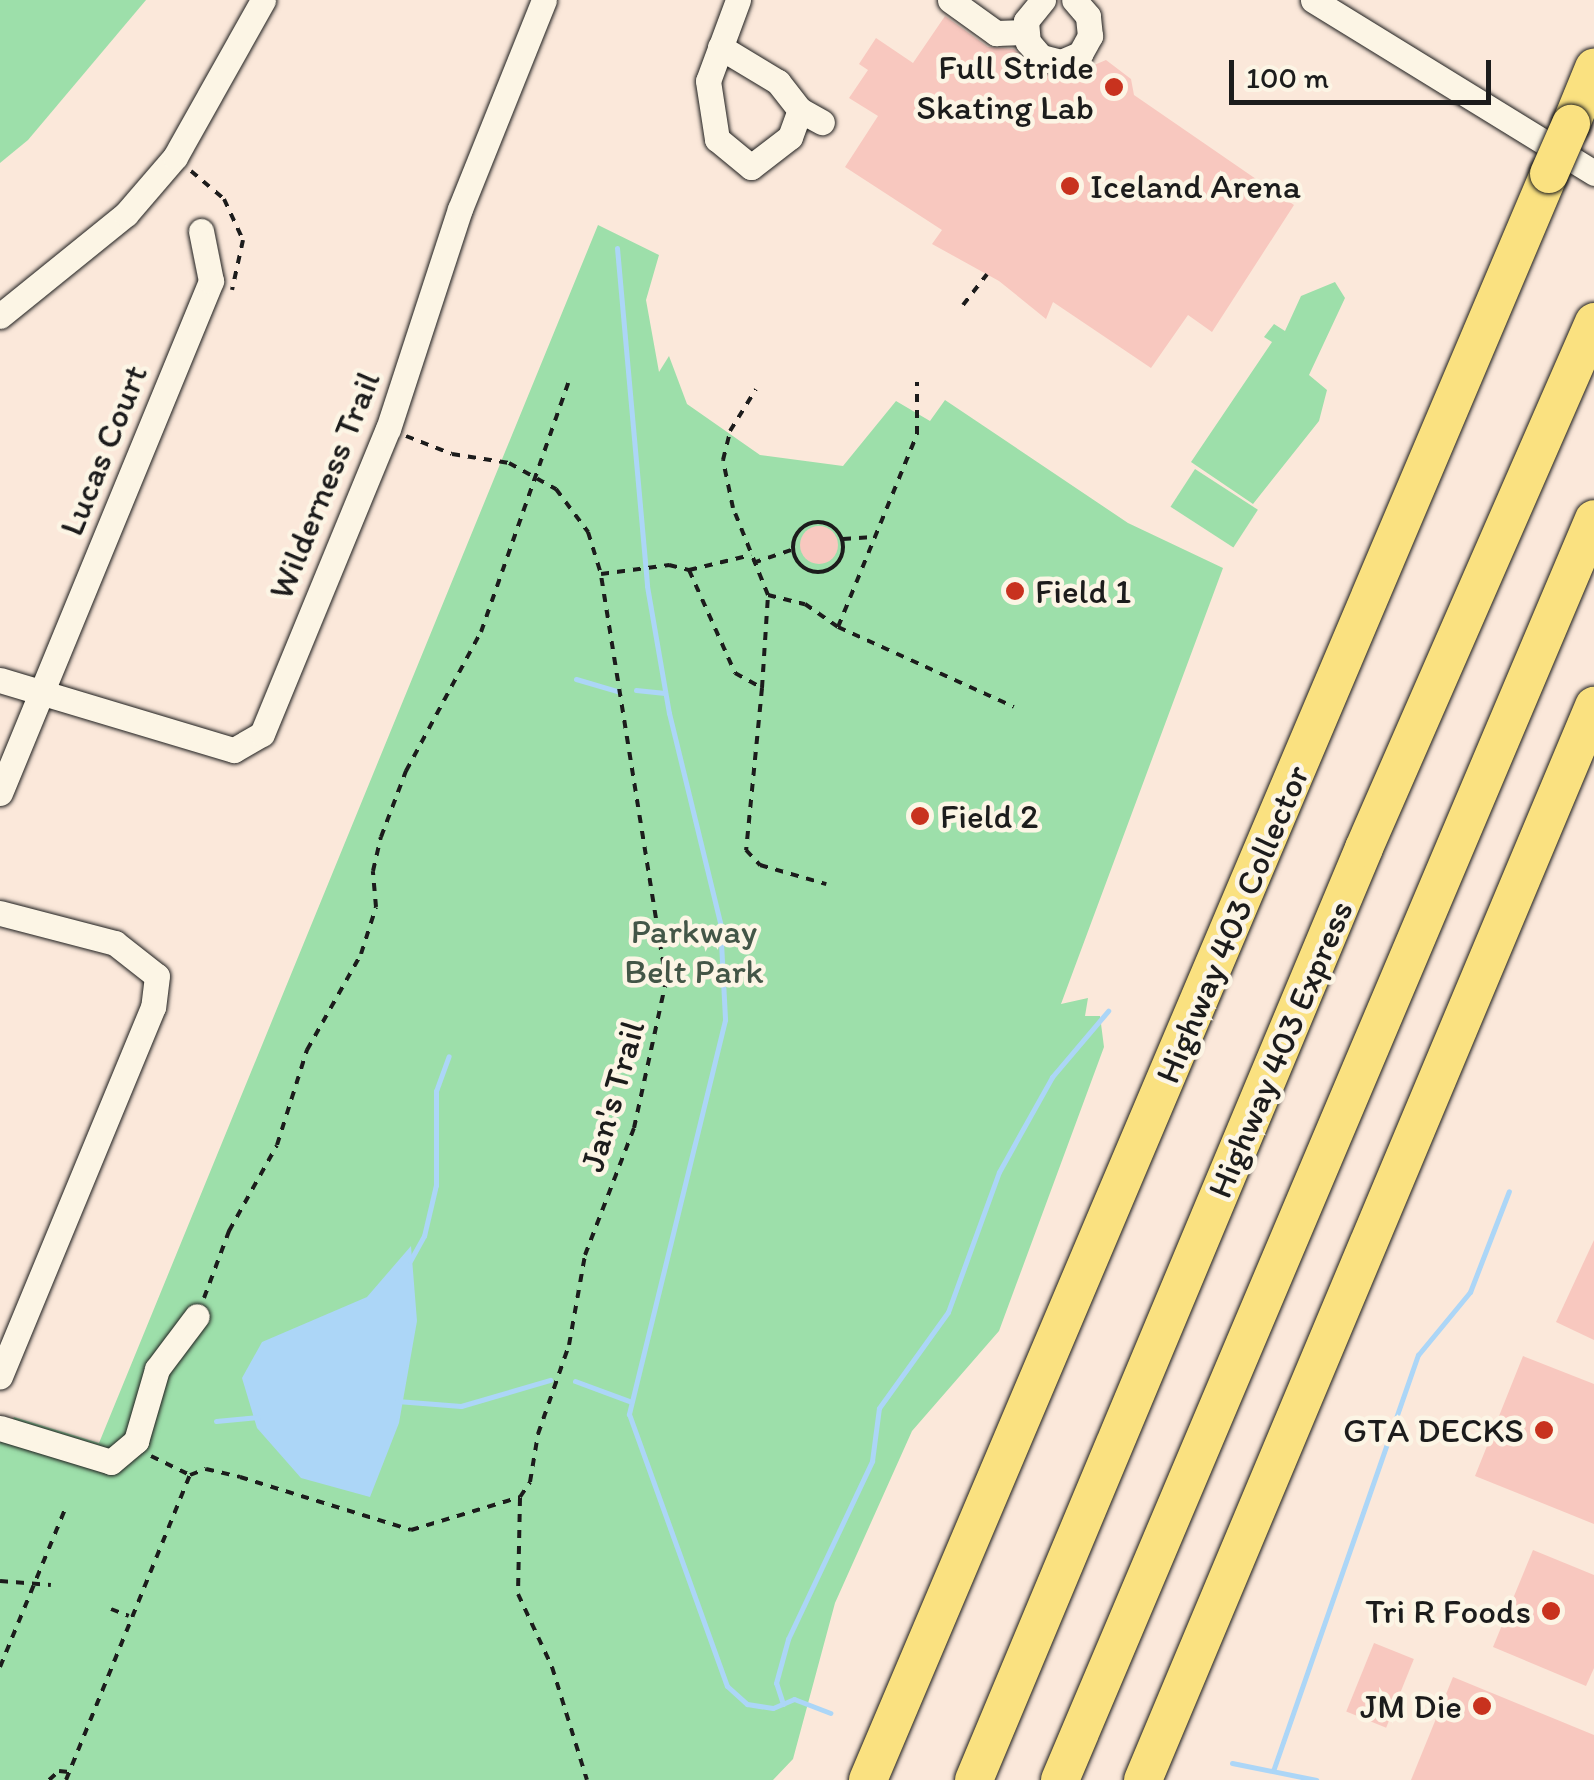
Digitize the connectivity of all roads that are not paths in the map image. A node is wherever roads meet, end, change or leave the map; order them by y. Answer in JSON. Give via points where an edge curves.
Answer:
{"nodes":[{"id":1,"x":263,"y":0,"type":"edge"},
{"id":2,"x":544,"y":0,"type":"edge"},
{"id":3,"x":738,"y":0,"type":"edge"},
{"id":4,"x":950,"y":0,"type":"edge"},
{"id":5,"x":1043,"y":0,"type":"edge"},
{"id":6,"x":1074,"y":0,"type":"edge"},
{"id":7,"x":1313,"y":0,"type":"edge"},
{"id":8,"x":1026,"y":32,"type":"junction"},
{"id":9,"x":720,"y":47,"type":"junction"},
{"id":10,"x":1594,"y":68,"type":"edge"},
{"id":11,"x":1594,"y":173,"type":"edge"},
{"id":12,"x":201,"y":231,"type":"dead end"},
{"id":13,"x":0,"y":316,"type":"edge"},
{"id":14,"x":1594,"y":322,"type":"edge"},
{"id":15,"x":1594,"y":519,"type":"edge"},
{"id":16,"x":0,"y":680,"type":"edge"},
{"id":17,"x":42,"y":694,"type":"junction"},
{"id":18,"x":1594,"y":706,"type":"edge"},
{"id":19,"x":0,"y":792,"type":"edge"},
{"id":20,"x":0,"y":913,"type":"edge"},
{"id":21,"x":197,"y":1316,"type":"road end"},
{"id":22,"x":0,"y":1377,"type":"edge"},
{"id":23,"x":0,"y":1428,"type":"edge"},
{"id":24,"x":869,"y":1778,"type":"edge"},
{"id":25,"x":974,"y":1780,"type":"edge"},
{"id":26,"x":1060,"y":1780,"type":"edge"},
{"id":27,"x":1145,"y":1780,"type":"edge"}],
"edges":[{"from":1,"to":13,"type":"street","via":[[175,158],[126,214]]},
{"from":2,"to":17,"type":"street","name":"Wilderness Trail","via":[[460,209],[388,429],[256,741],[234,750]]},
{"from":3,"to":9,"type":"street"},
{"from":4,"to":8,"type":"street","via":[[996,32]]},
{"from":5,"to":8,"type":"street","via":[[1030,12]]},
{"from":6,"to":8,"type":"street","via":[[1091,26],[1080,54],[1051,61],[1034,50]]},
{"from":7,"to":11,"type":"street"},
{"from":9,"to":9,"type":"street","via":[[708,81],[708,109],[728,154],[751,166],[811,116],[778,82]]},
{"from":10,"to":24,"type":"highway","name":"Highway 403 Collector","bridge":true},
{"from":12,"to":17,"type":"street","name":"Lucas Court","via":[[211,281]]},
{"from":14,"to":25,"type":"highway","name":"Highway 403 Express","via":[[1386,795]]},
{"from":15,"to":26,"type":"highway"},
{"from":16,"to":17,"type":"street","name":"Wilderness Trail"},
{"from":17,"to":19,"type":"street","name":"Lucas Court"},
{"from":18,"to":27,"type":"highway"},
{"from":20,"to":22,"type":"street","via":[[115,942],[158,976],[153,1007]]},
{"from":21,"to":23,"type":"street","via":[[157,1370],[136,1441],[111,1462]]}]}
